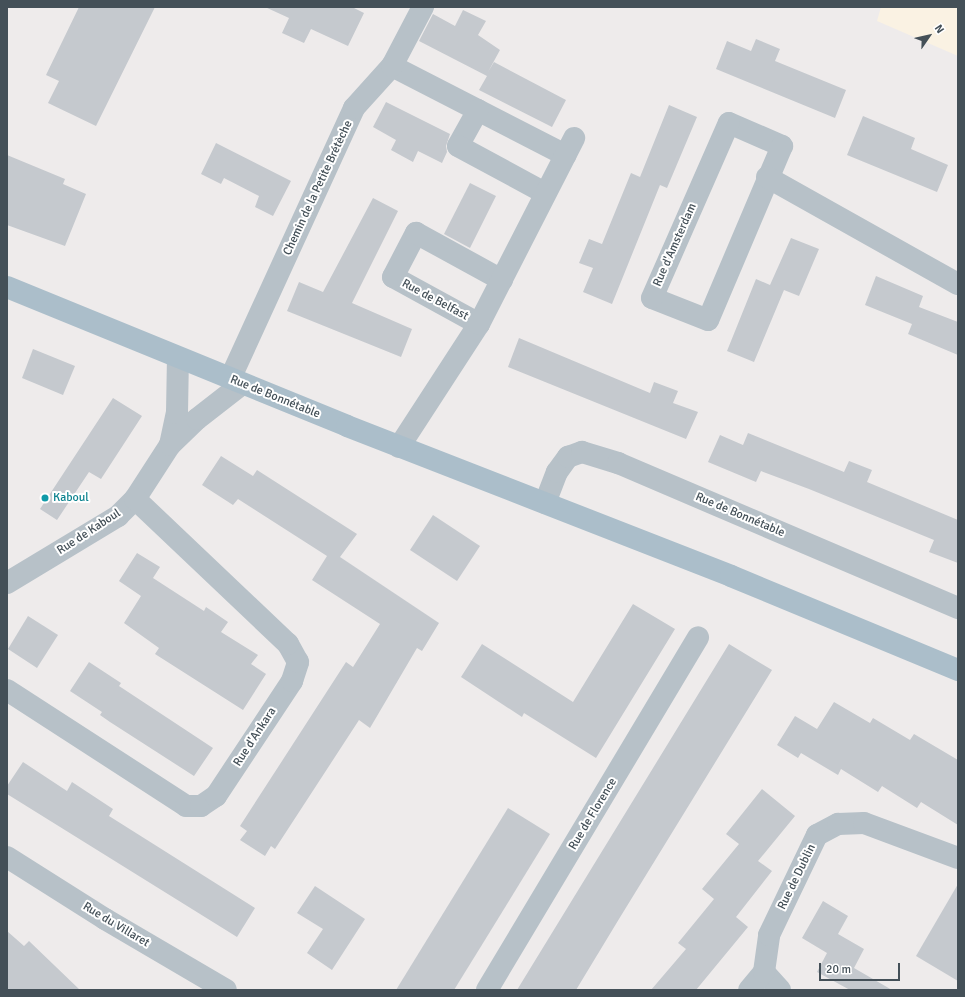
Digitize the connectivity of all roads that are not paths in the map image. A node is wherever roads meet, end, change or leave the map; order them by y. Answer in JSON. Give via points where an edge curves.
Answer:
{"nodes":[{"id":1,"x":423,"y":7,"type":"edge"},
{"id":2,"x":392,"y":66,"type":"junction"},
{"id":3,"x":478,"y":110,"type":"junction"},
{"id":4,"x":767,"y":177,"type":"junction"},
{"id":5,"x":545,"y":193,"type":"junction"},
{"id":6,"x":502,"y":280,"type":"junction"},
{"id":7,"x":958,"y":284,"type":"edge"},
{"id":8,"x":7,"y":287,"type":"edge"},
{"id":9,"x":479,"y":324,"type":"junction"},
{"id":10,"x":178,"y":358,"type":"junction"},
{"id":11,"x":236,"y":381,"type":"junction"},
{"id":12,"x":170,"y":445,"type":"junction"},
{"id":13,"x":399,"y":447,"type":"junction"},
{"id":14,"x":135,"y":499,"type":"junction"},
{"id":15,"x":544,"y":503,"type":"junction"},
{"id":16,"x":7,"y":583,"type":"edge"},
{"id":17,"x":958,"y":608,"type":"edge"},
{"id":18,"x":698,"y":637,"type":"dead end"},
{"id":19,"x":958,"y":670,"type":"edge"},
{"id":20,"x":7,"y":690,"type":"edge"},
{"id":21,"x":7,"y":857,"type":"edge"},
{"id":22,"x":958,"y":858,"type":"edge"},
{"id":23,"x":764,"y":972,"type":"junction"},
{"id":24,"x":226,"y":990,"type":"edge"},
{"id":25,"x":487,"y":990,"type":"edge"},
{"id":26,"x":749,"y":990,"type":"edge"},
{"id":27,"x":780,"y":990,"type":"edge"}],
"edges":[{"from":1,"to":2,"type":"street","name":"Chemin de la Petite Brétèche"},
{"from":2,"to":3,"type":"street","name":"Rue de Belfast"},
{"from":2,"to":11,"type":"street","name":"Chemin de la Petite Brétèche","via":[[354,108]]},
{"from":3,"to":5,"type":"street","via":[[458,146]]},
{"from":3,"to":5,"type":"street","name":"Rue de Belfast","via":[[570,146]]},
{"from":4,"to":4,"type":"street","name":"Rue d'Amsterdam","via":[[782,146],[729,122],[652,298],[708,320]]},
{"from":4,"to":7,"type":"street"},
{"from":5,"to":6,"type":"street","name":"Rue de Belfast"},
{"from":6,"to":9,"type":"street","name":"Rue de Belfast"},
{"from":6,"to":9,"type":"street","name":"Rue de Belfast","via":[[416,234],[393,277]]},
{"from":8,"to":10,"type":"main road","name":"Rue de Bonnétable"},
{"from":9,"to":13,"type":"street","name":"Rue de Belfast"},
{"from":10,"to":11,"type":"main road","name":"Rue de Bonnétable"},
{"from":10,"to":12,"type":"street","name":"Rue de Kaboul","via":[[177,413]]},
{"from":11,"to":12,"type":"street","name":"Rue de Kaboul"},
{"from":11,"to":13,"type":"main road","name":"Rue de Bonnétable"},
{"from":12,"to":14,"type":"street","name":"Rue de Kaboul"},
{"from":13,"to":15,"type":"main road","name":"Rue de Bonnétable"},
{"from":14,"to":16,"type":"street","name":"Rue de Kaboul","via":[[118,516]]},
{"from":14,"to":20,"type":"street","name":"Rue d'Ankara","via":[[288,644],[298,662],[292,681],[216,796],[201,806],[186,806]]},
{"from":15,"to":17,"type":"street","name":"Rue de Bonnétable","via":[[557,472],[568,457],[582,452],[618,463]]},
{"from":15,"to":19,"type":"main road","name":"Rue de Bonnétable","via":[[731,576]]},
{"from":18,"to":25,"type":"street","name":"Rue de Florence"},
{"from":21,"to":24,"type":"street","name":"Rue du Villaret","via":[[105,919]]},
{"from":22,"to":23,"type":"street","name":"Rue de Dublin","via":[[864,823],[838,824],[817,835],[769,935]]},
{"from":23,"to":26,"type":"street"},
{"from":23,"to":27,"type":"street"}]}
